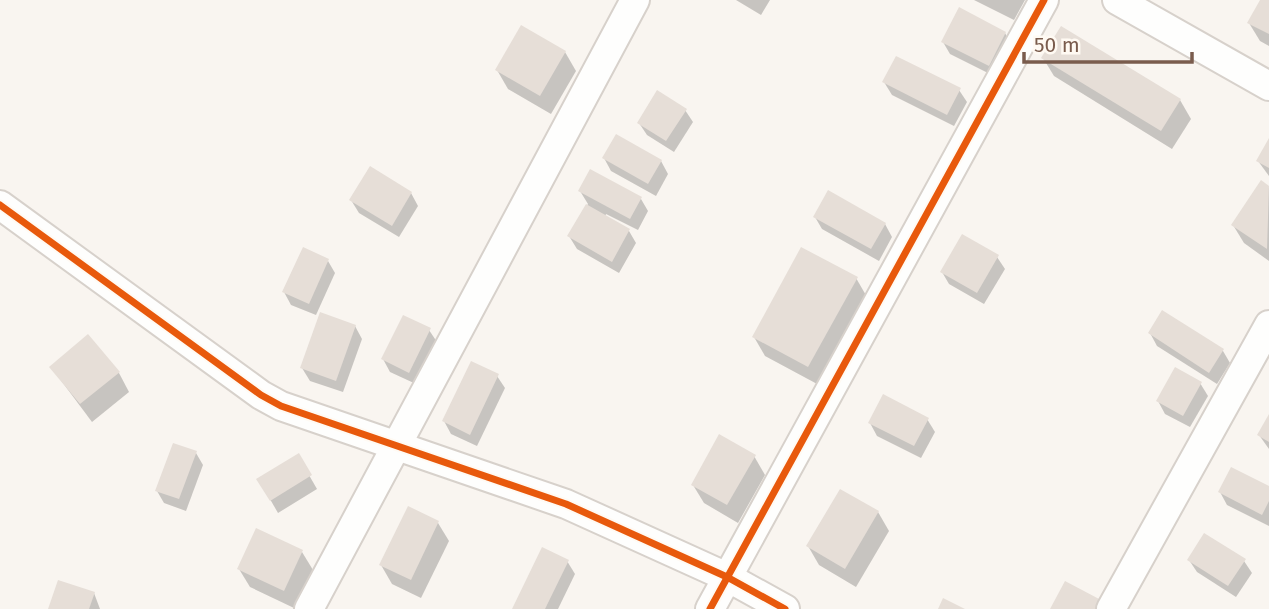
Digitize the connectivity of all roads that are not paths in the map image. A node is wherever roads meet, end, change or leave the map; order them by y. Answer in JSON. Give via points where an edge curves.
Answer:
{"nodes":[{"id":1,"x":635,"y":0,"type":"edge"},
{"id":2,"x":1044,"y":0,"type":"edge"},
{"id":3,"x":1117,"y":0,"type":"edge"},
{"id":4,"x":1269,"y":86,"type":"edge"},
{"id":5,"x":0,"y":205,"type":"edge"},
{"id":6,"x":1269,"y":325,"type":"edge"},
{"id":7,"x":398,"y":446,"type":"junction"},
{"id":8,"x":727,"y":577,"type":"junction"},
{"id":9,"x":309,"y":609,"type":"edge"},
{"id":10,"x":710,"y":609,"type":"edge"},
{"id":11,"x":785,"y":609,"type":"edge"},
{"id":12,"x":1111,"y":609,"type":"edge"}],
"edges":[{"from":1,"to":7,"type":"street"},
{"from":2,"to":8,"type":"street"},
{"from":3,"to":4,"type":"street"},
{"from":5,"to":7,"type":"street","via":[[261,396]]},
{"from":6,"to":12,"type":"street"},
{"from":7,"to":8,"type":"street","via":[[578,509]]},
{"from":7,"to":9,"type":"street"},
{"from":8,"to":10,"type":"street"},
{"from":8,"to":11,"type":"street"}]}
